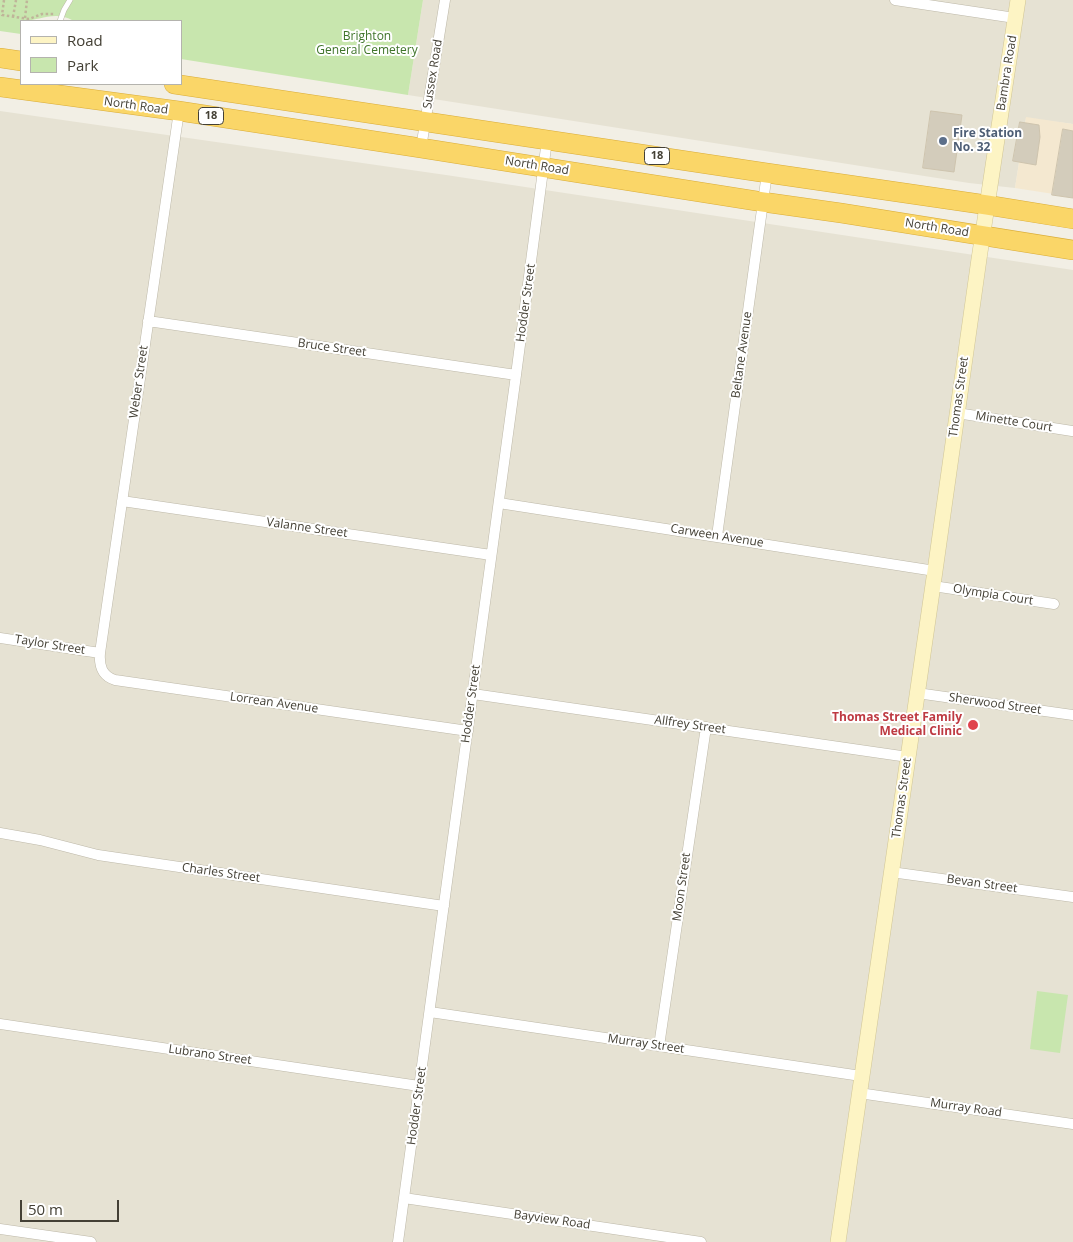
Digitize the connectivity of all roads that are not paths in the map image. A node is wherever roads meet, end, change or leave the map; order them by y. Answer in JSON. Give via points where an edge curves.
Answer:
{"nodes":[{"id":1,"x":70,"y":0,"type":"edge"},
{"id":2,"x":445,"y":0,"type":"edge"},
{"id":3,"x":895,"y":0,"type":"edge"},
{"id":4,"x":1018,"y":0,"type":"edge"},
{"id":5,"x":1015,"y":18,"type":"junction"},
{"id":6,"x":60,"y":20,"type":"edge"},
{"id":7,"x":0,"y":58,"type":"edge"},
{"id":8,"x":20,"y":61,"type":"edge"},
{"id":9,"x":181,"y":85,"type":"edge"},
{"id":10,"x":0,"y":88,"type":"edge"},
{"id":11,"x":44,"y":88,"type":"edge"},
{"id":12,"x":179,"y":111,"type":"junction"},
{"id":13,"x":426,"y":121,"type":"junction"},
{"id":14,"x":546,"y":140,"type":"junction"},
{"id":15,"x":421,"y":148,"type":"junction"},
{"id":16,"x":544,"y":166,"type":"junction"},
{"id":17,"x":767,"y":173,"type":"junction"},
{"id":18,"x":869,"y":188,"type":"junction"},
{"id":19,"x":763,"y":202,"type":"junction"},
{"id":20,"x":987,"y":205,"type":"junction"},
{"id":21,"x":864,"y":216,"type":"junction"},
{"id":22,"x":1073,"y":220,"type":"edge"},
{"id":23,"x":982,"y":235,"type":"junction"},
{"id":24,"x":1073,"y":250,"type":"edge"},
{"id":25,"x":148,"y":321,"type":"junction"},
{"id":26,"x":516,"y":375,"type":"junction"},
{"id":27,"x":957,"y":413,"type":"junction"},
{"id":28,"x":1072,"y":431,"type":"dead end"},
{"id":29,"x":122,"y":501,"type":"junction"},
{"id":30,"x":498,"y":503,"type":"junction"},
{"id":31,"x":717,"y":536,"type":"junction"},
{"id":32,"x":491,"y":555,"type":"junction"},
{"id":33,"x":934,"y":578,"type":"junction"},
{"id":34,"x":1054,"y":604,"type":"dead end"},
{"id":35,"x":0,"y":638,"type":"edge"},
{"id":36,"x":100,"y":653,"type":"junction"},
{"id":37,"x":917,"y":693,"type":"junction"},
{"id":38,"x":473,"y":694,"type":"junction"},
{"id":39,"x":1073,"y":715,"type":"edge"},
{"id":40,"x":706,"y":728,"type":"junction"},
{"id":41,"x":468,"y":731,"type":"junction"},
{"id":42,"x":908,"y":757,"type":"junction"},
{"id":43,"x":0,"y":833,"type":"edge"},
{"id":44,"x":891,"y":872,"type":"junction"},
{"id":45,"x":1073,"y":897,"type":"edge"},
{"id":46,"x":444,"y":906,"type":"junction"},
{"id":47,"x":430,"y":1012,"type":"junction"},
{"id":48,"x":0,"y":1024,"type":"edge"},
{"id":49,"x":659,"y":1046,"type":"junction"},
{"id":50,"x":861,"y":1076,"type":"junction"},
{"id":51,"x":419,"y":1086,"type":"junction"},
{"id":52,"x":859,"y":1093,"type":"junction"},
{"id":53,"x":1073,"y":1124,"type":"edge"},
{"id":54,"x":404,"y":1198,"type":"junction"},
{"id":55,"x":0,"y":1229,"type":"edge"},
{"id":56,"x":91,"y":1242,"type":"edge"},
{"id":57,"x":398,"y":1242,"type":"edge"},
{"id":58,"x":701,"y":1242,"type":"edge"},
{"id":59,"x":838,"y":1242,"type":"edge"}],
"edges":[{"from":1,"to":6,"type":"lane"},
{"from":2,"to":13,"type":"street","name":"Sussex Road"},
{"from":3,"to":5,"type":"street"},
{"from":4,"to":5,"type":"street","name":"Bambra Road"},
{"from":5,"to":20,"type":"street","name":"Bambra Road"},
{"from":7,"to":8,"type":"highway"},
{"from":9,"to":13,"type":"highway","number":"18"},
{"from":10,"to":11,"type":"highway","name":"North Road","number":"18"},
{"from":11,"to":12,"type":"highway","name":"North Road","number":"18"},
{"from":12,"to":15,"type":"highway","name":"North Road","number":"18"},
{"from":12,"to":25,"type":"street","name":"Weber Street"},
{"from":13,"to":14,"type":"highway","number":"18"},
{"from":13,"to":15,"type":"street","name":"Sussex Road"},
{"from":14,"to":16,"type":"street","name":"Hodder Street"},
{"from":14,"to":17,"type":"highway","number":"18"},
{"from":15,"to":16,"type":"highway","name":"North Road","number":"18"},
{"from":16,"to":19,"type":"highway","name":"North Road","number":"18"},
{"from":16,"to":26,"type":"street","name":"Hodder Street"},
{"from":17,"to":18,"type":"highway","number":"18"},
{"from":17,"to":19,"type":"street","name":"Beltane Avenue"},
{"from":18,"to":20,"type":"highway","number":"18"},
{"from":18,"to":21,"type":"highway"},
{"from":19,"to":21,"type":"highway","name":"North Road","number":"18"},
{"from":19,"to":31,"type":"street","name":"Beltane Avenue"},
{"from":20,"to":22,"type":"highway","number":"18"},
{"from":20,"to":23,"type":"street","name":"Bambra Road"},
{"from":21,"to":23,"type":"highway","name":"North Road","number":"18"},
{"from":23,"to":24,"type":"highway","name":"North Road","number":"18"},
{"from":23,"to":27,"type":"street","name":"Thomas Street"},
{"from":25,"to":26,"type":"street","name":"Bruce Street"},
{"from":25,"to":29,"type":"street","name":"Weber Street"},
{"from":26,"to":30,"type":"street","name":"Hodder Street"},
{"from":27,"to":28,"type":"street","name":"Minette Court"},
{"from":27,"to":33,"type":"street","name":"Thomas Street"},
{"from":29,"to":32,"type":"street","name":"Valanne Street"},
{"from":29,"to":36,"type":"street","name":"Weber Street"},
{"from":30,"to":31,"type":"street","name":"Carween Avenue"},
{"from":30,"to":32,"type":"street","name":"Hodder Street"},
{"from":31,"to":33,"type":"street","name":"Carween Avenue"},
{"from":32,"to":38,"type":"street","name":"Hodder Street"},
{"from":33,"to":34,"type":"street","name":"Olympia Court"},
{"from":33,"to":37,"type":"street","name":"Thomas Street"},
{"from":35,"to":36,"type":"street","name":"Taylor Street"},
{"from":36,"to":41,"type":"street","name":"Lorrean Avenue","via":[[101,668],[115,680]]},
{"from":37,"to":39,"type":"street","name":"Sherwood Street"},
{"from":37,"to":42,"type":"street","name":"Thomas Street"},
{"from":38,"to":40,"type":"street","name":"Allfrey Street"},
{"from":38,"to":41,"type":"street","name":"Hodder Street"},
{"from":40,"to":42,"type":"street","name":"Allfrey Street"},
{"from":40,"to":49,"type":"street","name":"Moon Street"},
{"from":41,"to":46,"type":"street","name":"Hodder Street"},
{"from":42,"to":44,"type":"street","name":"Thomas Street"},
{"from":43,"to":46,"type":"street","name":"Charles Street","via":[[98,855]]},
{"from":44,"to":45,"type":"street","name":"Bevan Street"},
{"from":44,"to":50,"type":"street","name":"Thomas Street"},
{"from":46,"to":47,"type":"street","name":"Hodder Street"},
{"from":47,"to":49,"type":"street","name":"Murray Street"},
{"from":47,"to":51,"type":"street","name":"Hodder Street"},
{"from":48,"to":51,"type":"street","name":"Lubrano Street"},
{"from":49,"to":50,"type":"street","name":"Murray Street"},
{"from":50,"to":52,"type":"street","name":"Thomas Street"},
{"from":51,"to":54,"type":"street","name":"Hodder Street"},
{"from":52,"to":53,"type":"street","name":"Murray Road"},
{"from":52,"to":59,"type":"street","name":"Thomas Street"},
{"from":54,"to":57,"type":"street","name":"Hodder Street"},
{"from":54,"to":58,"type":"street","name":"Bayview Road"},
{"from":55,"to":56,"type":"street"}]}
